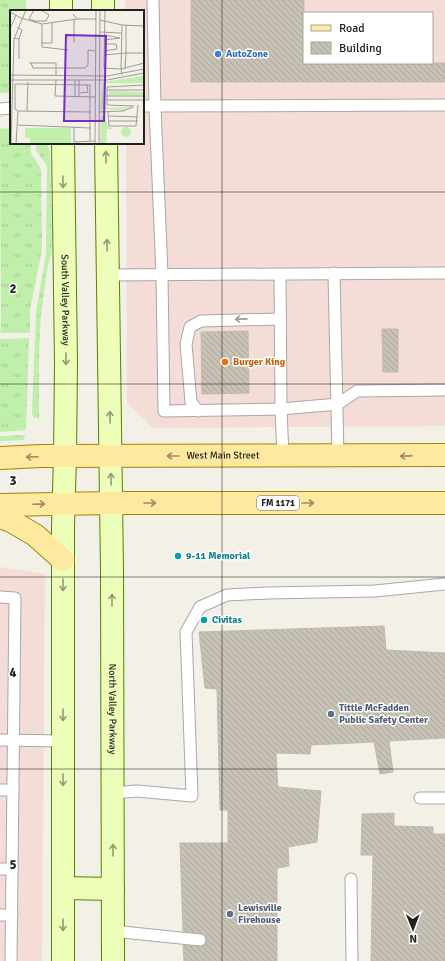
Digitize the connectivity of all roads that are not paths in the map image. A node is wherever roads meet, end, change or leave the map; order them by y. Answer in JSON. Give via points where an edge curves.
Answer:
{"nodes":[{"id":1,"x":153,"y":0,"type":"edge"},
{"id":2,"x":445,"y":105,"type":"edge"},
{"id":3,"x":144,"y":106,"type":"edge"},
{"id":4,"x":155,"y":106,"type":"junction"},
{"id":5,"x":10,"y":108,"type":"edge"},
{"id":6,"x":0,"y":109,"type":"edge"},
{"id":7,"x":63,"y":144,"type":"edge"},
{"id":8,"x":106,"y":144,"type":"edge"},
{"id":9,"x":334,"y":273,"type":"junction"},
{"id":10,"x":445,"y":273,"type":"edge"},
{"id":11,"x":280,"y":274,"type":"junction"},
{"id":12,"x":108,"y":275,"type":"junction"},
{"id":13,"x":162,"y":275,"type":"junction"},
{"id":14,"x":280,"y":319,"type":"junction"},
{"id":15,"x":445,"y":390,"type":"edge"},
{"id":16,"x":338,"y":404,"type":"junction"},
{"id":17,"x":281,"y":409,"type":"junction"},
{"id":18,"x":198,"y":411,"type":"junction"},
{"id":19,"x":445,"y":455,"type":"edge"},
{"id":20,"x":110,"y":456,"type":"junction"},
{"id":21,"x":283,"y":456,"type":"junction"},
{"id":22,"x":338,"y":456,"type":"junction"},
{"id":23,"x":65,"y":457,"type":"junction"},
{"id":24,"x":0,"y":458,"type":"edge"},
{"id":25,"x":111,"y":503,"type":"junction"},
{"id":26,"x":445,"y":503,"type":"edge"},
{"id":27,"x":63,"y":504,"type":"junction"},
{"id":28,"x":0,"y":505,"type":"edge"},
{"id":29,"x":0,"y":517,"type":"edge"},
{"id":30,"x":63,"y":560,"type":"junction"},
{"id":31,"x":445,"y":584,"type":"edge"},
{"id":32,"x":0,"y":597,"type":"edge"},
{"id":33,"x":0,"y":740,"type":"edge"},
{"id":34,"x":13,"y":740,"type":"junction"},
{"id":35,"x":63,"y":741,"type":"junction"},
{"id":36,"x":0,"y":790,"type":"edge"},
{"id":37,"x":13,"y":790,"type":"junction"},
{"id":38,"x":112,"y":793,"type":"junction"},
{"id":39,"x":420,"y":798,"type":"dead end"},
{"id":40,"x":445,"y":798,"type":"edge"},
{"id":41,"x":0,"y":869,"type":"edge"},
{"id":42,"x":12,"y":869,"type":"junction"},
{"id":43,"x":351,"y":880,"type":"dead end"},
{"id":44,"x":63,"y":888,"type":"junction"},
{"id":45,"x":113,"y":889,"type":"junction"},
{"id":46,"x":0,"y":915,"type":"edge"},
{"id":47,"x":12,"y":915,"type":"junction"},
{"id":48,"x":113,"y":931,"type":"junction"},
{"id":49,"x":200,"y":940,"type":"dead end"},
{"id":50,"x":11,"y":961,"type":"edge"},
{"id":51,"x":63,"y":961,"type":"edge"},
{"id":52,"x":113,"y":961,"type":"edge"},
{"id":53,"x":352,"y":961,"type":"edge"}],
"edges":[{"from":1,"to":4,"type":"lane"},
{"from":2,"to":4,"type":"lane"},
{"from":3,"to":4,"type":"lane"},
{"from":4,"to":13,"type":"lane"},
{"from":5,"to":6,"type":"lane"},
{"from":7,"to":23,"type":"main road","name":"South Valley Parkway","one_way":true},
{"from":12,"to":8,"type":"main road","one_way":true},
{"from":9,"to":10,"type":"lane"},
{"from":9,"to":11,"type":"lane"},
{"from":9,"to":16,"type":"lane"},
{"from":11,"to":13,"type":"lane"},
{"from":11,"to":14,"type":"lane"},
{"from":12,"to":13,"type":"lane"},
{"from":20,"to":12,"type":"main road","one_way":true},
{"from":13,"to":18,"type":"lane","via":[[164,411]]},
{"from":14,"to":17,"type":"lane"},
{"from":14,"to":18,"type":"lane","one_way":true,"via":[[201,321],[190,328],[186,344],[191,402]]},
{"from":15,"to":16,"type":"lane","via":[[357,391]]},
{"from":16,"to":17,"type":"lane"},
{"from":16,"to":22,"type":"lane"},
{"from":17,"to":18,"type":"lane"},
{"from":17,"to":21,"type":"lane"},
{"from":19,"to":22,"type":"main road","name":"West Main Street","one_way":true},
{"from":21,"to":20,"type":"main road","name":"West Main Street","one_way":true},
{"from":20,"to":23,"type":"main road","name":"West Main Street"},
{"from":25,"to":20,"type":"main road","name":"North Valley Parkway","one_way":true},
{"from":21,"to":22,"type":"main road","name":"West Main Street"},
{"from":23,"to":24,"type":"main road","name":"West Main Street","one_way":true},
{"from":23,"to":27,"type":"main road"},
{"from":25,"to":26,"type":"main road","number":"FM 1171","one_way":true},
{"from":25,"to":27,"type":"main road","number":"FM 1171"},
{"from":38,"to":25,"type":"main road","name":"North Valley Parkway","one_way":true},
{"from":28,"to":27,"type":"main road","number":"FM 1171","one_way":true},
{"from":27,"to":30,"type":"main road"},
{"from":29,"to":30,"type":"main road","via":[[11,520],[35,535]]},
{"from":30,"to":35,"type":"main road","one_way":true},
{"from":31,"to":38,"type":"lane","via":[[375,591],[227,595],[200,607],[186,632],[192,796],[136,791]]},
{"from":32,"to":34,"type":"lane","via":[[15,598]]},
{"from":33,"to":34,"type":"lane"},
{"from":34,"to":35,"type":"lane"},
{"from":34,"to":37,"type":"lane"},
{"from":35,"to":44,"type":"main road","one_way":true},
{"from":36,"to":37,"type":"lane"},
{"from":37,"to":42,"type":"lane"},
{"from":45,"to":38,"type":"main road","name":"North Valley Parkway","one_way":true},
{"from":39,"to":40,"type":"lane"},
{"from":41,"to":42,"type":"lane"},
{"from":42,"to":47,"type":"lane"},
{"from":43,"to":53,"type":"lane"},
{"from":44,"to":45,"type":"main road"},
{"from":44,"to":51,"type":"main road","one_way":true},
{"from":45,"to":48,"type":"main road","name":"North Valley Parkway"},
{"from":46,"to":47,"type":"lane"},
{"from":47,"to":50,"type":"lane"},
{"from":48,"to":49,"type":"lane"},
{"from":48,"to":52,"type":"main road","name":"North Valley Parkway"}]}
